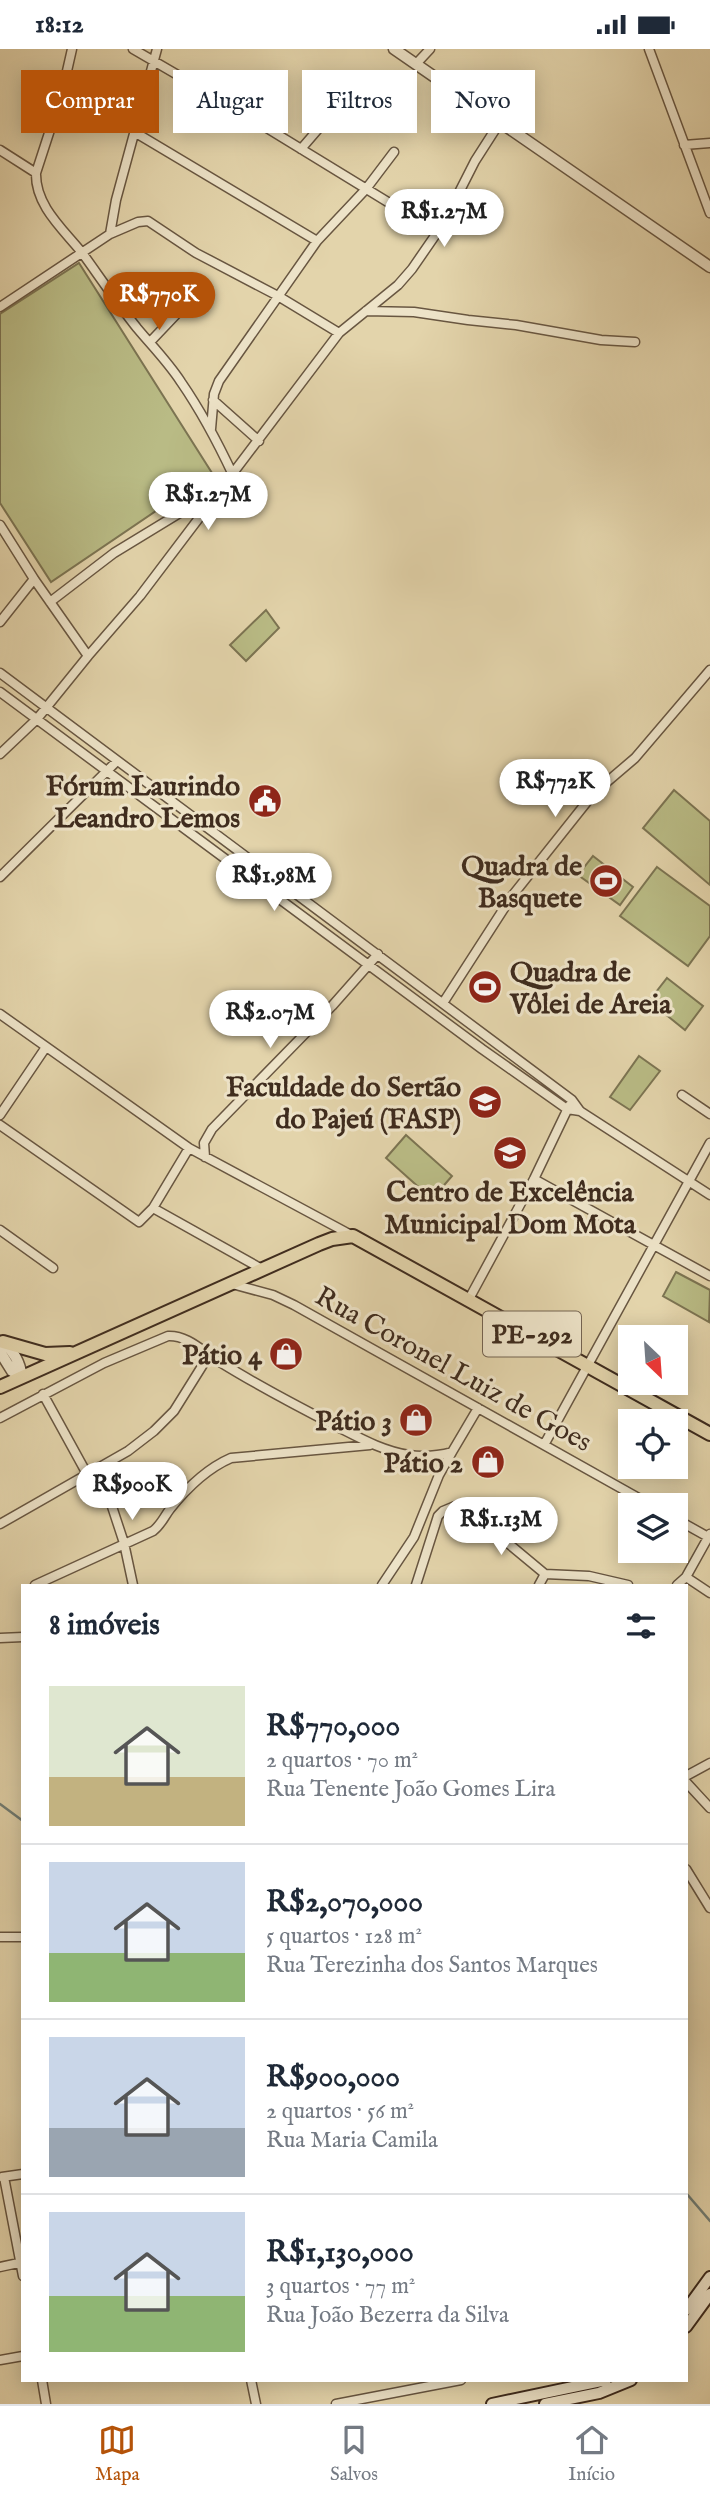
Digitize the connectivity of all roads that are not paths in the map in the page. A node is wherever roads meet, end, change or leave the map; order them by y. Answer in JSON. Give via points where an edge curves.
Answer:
{"nodes":[{"id":1,"x":72,"y":49,"type":"edge"},
{"id":2,"x":133,"y":49,"type":"edge"},
{"id":3,"x":158,"y":49,"type":"edge"},
{"id":4,"x":394,"y":49,"type":"edge"},
{"id":5,"x":430,"y":49,"type":"edge"},
{"id":6,"x":649,"y":49,"type":"edge"},
{"id":7,"x":155,"y":63,"type":"junction"},
{"id":8,"x":416,"y":64,"type":"junction"},
{"id":9,"x":153,"y":70,"type":"edge"},
{"id":10,"x":431,"y":74,"type":"edge"},
{"id":11,"x":136,"y":133,"type":"joint"},
{"id":12,"x":315,"y":133,"type":"edge"},
{"id":13,"x":493,"y":133,"type":"edge"},
{"id":14,"x":516,"y":133,"type":"edge"},
{"id":15,"x":710,"y":143,"type":"edge"},
{"id":16,"x":684,"y":145,"type":"junction"},
{"id":17,"x":301,"y":149,"type":"junction"},
{"id":18,"x":0,"y":150,"type":"edge"},
{"id":19,"x":394,"y":152,"type":"dead end"},
{"id":20,"x":36,"y":173,"type":"junction"},
{"id":21,"x":366,"y":190,"type":"junction"},
{"id":22,"x":710,"y":213,"type":"edge"},
{"id":23,"x":443,"y":224,"type":"junction"},
{"id":24,"x":110,"y":234,"type":"junction"},
{"id":25,"x":317,"y":241,"type":"junction"},
{"id":26,"x":82,"y":253,"type":"junction"},
{"id":27,"x":710,"y":267,"type":"edge"},
{"id":28,"x":278,"y":296,"type":"junction"},
{"id":29,"x":187,"y":303,"type":"dead end"},
{"id":30,"x":0,"y":307,"type":"edge"},
{"id":31,"x":366,"y":311,"type":"junction"},
{"id":32,"x":339,"y":333,"type":"junction"},
{"id":33,"x":149,"y":342,"type":"junction"},
{"id":34,"x":635,"y":342,"type":"dead end"},
{"id":35,"x":213,"y":400,"type":"junction"},
{"id":36,"x":211,"y":429,"type":"junction"},
{"id":37,"x":258,"y":441,"type":"junction"},
{"id":38,"x":233,"y":475,"type":"junction"},
{"id":39,"x":225,"y":486,"type":"junction"},
{"id":40,"x":0,"y":524,"type":"edge"},
{"id":41,"x":34,"y":579,"type":"junction"},
{"id":42,"x":50,"y":602,"type":"junction"},
{"id":43,"x":0,"y":622,"type":"edge"},
{"id":44,"x":88,"y":656,"type":"junction"},
{"id":45,"x":710,"y":670,"type":"edge"},
{"id":46,"x":0,"y":673,"type":"edge"},
{"id":47,"x":0,"y":692,"type":"edge"},
{"id":48,"x":46,"y":708,"type":"junction"},
{"id":49,"x":37,"y":719,"type":"junction"},
{"id":50,"x":0,"y":754,"type":"edge"},
{"id":51,"x":117,"y":761,"type":"junction"},
{"id":52,"x":108,"y":772,"type":"junction"},
{"id":53,"x":0,"y":877,"type":"edge"},
{"id":54,"x":378,"y":954,"type":"junction"},
{"id":55,"x":370,"y":966,"type":"junction"},
{"id":56,"x":443,"y":1003,"type":"junction"},
{"id":57,"x":0,"y":1014,"type":"edge"},
{"id":58,"x":46,"y":1047,"type":"junction"},
{"id":59,"x":682,"y":1095,"type":"dead end"},
{"id":60,"x":572,"y":1100,"type":"junction"},
{"id":61,"x":567,"y":1109,"type":"junction"},
{"id":62,"x":580,"y":1111,"type":"junction"},
{"id":63,"x":710,"y":1114,"type":"edge"},
{"id":64,"x":0,"y":1115,"type":"edge"},
{"id":65,"x":0,"y":1125,"type":"edge"},
{"id":66,"x":710,"y":1143,"type":"edge"},
{"id":67,"x":189,"y":1148,"type":"junction"},
{"id":68,"x":205,"y":1157,"type":"junction"},
{"id":69,"x":534,"y":1179,"type":"junction"},
{"id":70,"x":688,"y":1182,"type":"junction"},
{"id":71,"x":710,"y":1195,"type":"edge"},
{"id":72,"x":153,"y":1208,"type":"junction"},
{"id":73,"x":0,"y":1230,"type":"edge"},
{"id":74,"x":353,"y":1236,"type":"junction"},
{"id":75,"x":652,"y":1244,"type":"junction"},
{"id":76,"x":53,"y":1268,"type":"dead end"},
{"id":77,"x":262,"y":1269,"type":"junction"},
{"id":78,"x":710,"y":1276,"type":"edge"},
{"id":79,"x":229,"y":1284,"type":"junction"},
{"id":80,"x":469,"y":1299,"type":"junction"},
{"id":81,"x":1,"y":1345,"type":"edge"},
{"id":82,"x":74,"y":1353,"type":"junction"},
{"id":83,"x":209,"y":1355,"type":"junction"},
{"id":84,"x":587,"y":1364,"type":"junction"},
{"id":85,"x":22,"y":1377,"type":"junction"},
{"id":86,"x":0,"y":1387,"type":"edge"},
{"id":87,"x":43,"y":1394,"type":"junction"},
{"id":88,"x":478,"y":1408,"type":"junction"},
{"id":89,"x":0,"y":1418,"type":"edge"},
{"id":90,"x":710,"y":1434,"type":"edge"},
{"id":91,"x":372,"y":1444,"type":"junction"},
{"id":92,"x":544,"y":1445,"type":"junction"},
{"id":93,"x":452,"y":1452,"type":"junction"},
{"id":94,"x":99,"y":1467,"type":"junction"},
{"id":95,"x":87,"y":1474,"type":"junction"},
{"id":96,"x":630,"y":1493,"type":"edge"},
{"id":97,"x":0,"y":1524,"type":"edge"},
{"id":98,"x":688,"y":1525,"type":"edge"},
{"id":99,"x":709,"y":1536,"type":"edge"},
{"id":100,"x":124,"y":1543,"type":"junction"},
{"id":101,"x":545,"y":1574,"type":"junction"},
{"id":102,"x":685,"y":1577,"type":"junction"},
{"id":103,"x":37,"y":1584,"type":"edge"},
{"id":104,"x":133,"y":1584,"type":"edge"},
{"id":105,"x":383,"y":1584,"type":"edge"},
{"id":106,"x":415,"y":1584,"type":"edge"},
{"id":107,"x":540,"y":1584,"type":"edge"},
{"id":108,"x":624,"y":1584,"type":"edge"},
{"id":109,"x":678,"y":1584,"type":"edge"},
{"id":110,"x":710,"y":1593,"type":"edge"},
{"id":111,"x":21,"y":1637,"type":"edge"},
{"id":112,"x":0,"y":1638,"type":"edge"},
{"id":113,"x":710,"y":1763,"type":"edge"},
{"id":114,"x":688,"y":1775,"type":"edge"},
{"id":115,"x":688,"y":1784,"type":"edge"},
{"id":116,"x":710,"y":1808,"type":"edge"},
{"id":117,"x":688,"y":1872,"type":"edge"},
{"id":118,"x":710,"y":1908,"type":"edge"},
{"id":119,"x":0,"y":1937,"type":"edge"},
{"id":120,"x":21,"y":1937,"type":"edge"},
{"id":121,"x":21,"y":2174,"type":"edge"},
{"id":122,"x":2,"y":2177,"type":"edge"},
{"id":123,"x":21,"y":2259,"type":"edge"},
{"id":124,"x":21,"y":2263,"type":"edge"},
{"id":125,"x":0,"y":2267,"type":"edge"},
{"id":126,"x":710,"y":2277,"type":"edge"},
{"id":127,"x":710,"y":2294,"type":"edge"},
{"id":128,"x":688,"y":2307,"type":"edge"},
{"id":129,"x":688,"y":2324,"type":"edge"},
{"id":130,"x":21,"y":2356,"type":"edge"},
{"id":131,"x":0,"y":2360,"type":"edge"},
{"id":132,"x":42,"y":2382,"type":"edge"},
{"id":133,"x":251,"y":2382,"type":"edge"},
{"id":134,"x":450,"y":2382,"type":"edge"},
{"id":135,"x":596,"y":2382,"type":"edge"},
{"id":136,"x":626,"y":2382,"type":"edge"},
{"id":137,"x":46,"y":2404,"type":"edge"},
{"id":138,"x":256,"y":2404,"type":"edge"},
{"id":139,"x":335,"y":2404,"type":"edge"},
{"id":140,"x":492,"y":2404,"type":"edge"},
{"id":141,"x":545,"y":2404,"type":"edge"}],
"edges":[{"from":1,"to":20,"type":"street"},
{"from":2,"to":7,"type":"street"},
{"from":3,"to":7,"type":"street"},
{"from":4,"to":8,"type":"street"},
{"from":5,"to":8,"type":"street"},
{"from":6,"to":16,"type":"street"},
{"from":7,"to":9,"type":"street"},
{"from":7,"to":17,"type":"street"},
{"from":8,"to":10,"type":"street"},
{"from":11,"to":24,"type":"street"},
{"from":11,"to":25,"type":"street"},
{"from":12,"to":17,"type":"street"},
{"from":13,"to":23,"type":"street"},
{"from":14,"to":27,"type":"street"},
{"from":15,"to":16,"type":"street"},
{"from":16,"to":22,"type":"street"},
{"from":17,"to":21,"type":"street"},
{"from":18,"to":20,"type":"street"},
{"from":19,"to":21,"type":"street"},
{"from":20,"to":26,"type":"street","via":[[44,204]]},
{"from":21,"to":23,"type":"street","via":[[418,220]]},
{"from":21,"to":25,"type":"street"},
{"from":23,"to":31,"type":"street","via":[[398,285]]},
{"from":24,"to":26,"type":"street"},
{"from":24,"to":28,"type":"street","via":[[148,221]]},
{"from":25,"to":28,"type":"street"},
{"from":26,"to":30,"type":"street"},
{"from":26,"to":33,"type":"street"},
{"from":28,"to":32,"type":"street"},
{"from":28,"to":35,"type":"street","via":[[219,381]]},
{"from":29,"to":33,"type":"street"},
{"from":31,"to":32,"type":"street"},
{"from":31,"to":34,"type":"street","via":[[414,312]]},
{"from":32,"to":37,"type":"street"},
{"from":33,"to":36,"type":"street"},
{"from":35,"to":36,"type":"street"},
{"from":35,"to":37,"type":"street"},
{"from":36,"to":38,"type":"street"},
{"from":37,"to":38,"type":"street"},
{"from":38,"to":39,"type":"street"},
{"from":39,"to":42,"type":"street","via":[[114,552]]},
{"from":39,"to":44,"type":"street"},
{"from":40,"to":41,"type":"street"},
{"from":41,"to":42,"type":"street"},
{"from":41,"to":43,"type":"street"},
{"from":42,"to":44,"type":"street"},
{"from":44,"to":48,"type":"street"},
{"from":45,"to":56,"type":"street","via":[[635,758],[594,793],[512,896]]},
{"from":46,"to":48,"type":"street"},
{"from":47,"to":49,"type":"street"},
{"from":48,"to":49,"type":"street"},
{"from":48,"to":51,"type":"street"},
{"from":49,"to":50,"type":"street"},
{"from":49,"to":52,"type":"street"},
{"from":51,"to":52,"type":"street"},
{"from":51,"to":54,"type":"street"},
{"from":52,"to":53,"type":"street"},
{"from":52,"to":55,"type":"street"},
{"from":54,"to":55,"type":"street"},
{"from":54,"to":56,"type":"street"},
{"from":55,"to":61,"type":"street"},
{"from":55,"to":68,"type":"street","via":[[212,1129],[204,1143]]},
{"from":56,"to":60,"type":"street"},
{"from":57,"to":58,"type":"street"},
{"from":58,"to":64,"type":"street"},
{"from":58,"to":67,"type":"street"},
{"from":59,"to":63,"type":"street"},
{"from":60,"to":61,"type":"street"},
{"from":60,"to":62,"type":"street"},
{"from":61,"to":62,"type":"street"},
{"from":61,"to":69,"type":"street"},
{"from":62,"to":70,"type":"street"},
{"from":65,"to":72,"type":"street","via":[[137,1221]]},
{"from":66,"to":70,"type":"street"},
{"from":67,"to":68,"type":"street"},
{"from":67,"to":72,"type":"street"},
{"from":68,"to":74,"type":"street"},
{"from":69,"to":75,"type":"street"},
{"from":69,"to":80,"type":"street"},
{"from":70,"to":71,"type":"street"},
{"from":70,"to":75,"type":"street"},
{"from":72,"to":77,"type":"street"},
{"from":73,"to":76,"type":"street"},
{"from":74,"to":77,"type":"main road","via":[[332,1239]]},
{"from":74,"to":80,"type":"main road","number":"PE-292"},
{"from":75,"to":78,"type":"street"},
{"from":75,"to":84,"type":"street"},
{"from":77,"to":79,"type":"main road"},
{"from":79,"to":82,"type":"main road"},
{"from":79,"to":88,"type":"street","name":"Rua Coronel Luiz de Goes","via":[[294,1305]]},
{"from":80,"to":84,"type":"main road","number":"PE-292"},
{"from":81,"to":82,"type":"main road","via":[[46,1354]]},
{"from":81,"to":85,"type":"street","via":[[12,1351]]},
{"from":82,"to":85,"type":"main road"},
{"from":83,"to":87,"type":"street","via":[[184,1337],[168,1336]]},
{"from":83,"to":91,"type":"street","via":[[277,1397]]},
{"from":83,"to":94,"type":"street","via":[[167,1418],[128,1451]]},
{"from":84,"to":90,"type":"main road","number":"PE-292"},
{"from":84,"to":92,"type":"street"},
{"from":85,"to":86,"type":"main road"},
{"from":87,"to":89,"type":"street"},
{"from":87,"to":95,"type":"street"},
{"from":88,"to":92,"type":"street","name":"Rua Coronel Luiz de Goes"},
{"from":88,"to":93,"type":"street"},
{"from":91,"to":93,"type":"street","via":[[408,1455]]},
{"from":91,"to":100,"type":"street","via":[[231,1458],[194,1484],[157,1528]]},
{"from":92,"to":96,"type":"street","name":"Rua Coronel Luiz de Goes"},
{"from":93,"to":105,"type":"street","via":[[414,1537]]},
{"from":94,"to":95,"type":"street"},
{"from":94,"to":100,"type":"street"},
{"from":95,"to":97,"type":"street"},
{"from":98,"to":99,"type":"street"},
{"from":99,"to":102,"type":"street"},
{"from":100,"to":103,"type":"street"},
{"from":100,"to":104,"type":"street"},
{"from":101,"to":106,"type":"street","via":[[474,1515],[455,1506],[438,1516]]},
{"from":101,"to":107,"type":"street"},
{"from":101,"to":108,"type":"street","via":[[589,1576]]},
{"from":102,"to":109,"type":"street"},
{"from":102,"to":110,"type":"street"},
{"from":111,"to":112,"type":"street"},
{"from":113,"to":114,"type":"street"},
{"from":115,"to":116,"type":"street"},
{"from":117,"to":118,"type":"street"},
{"from":119,"to":120,"type":"street"},
{"from":121,"to":122,"type":"street"},
{"from":122,"to":123,"type":"street"},
{"from":124,"to":125,"type":"street"},
{"from":126,"to":128,"type":"main road"},
{"from":127,"to":129,"type":"main road"},
{"from":130,"to":131,"type":"street"},
{"from":132,"to":137,"type":"street"},
{"from":133,"to":138,"type":"street"},
{"from":134,"to":139,"type":"street"},
{"from":135,"to":140,"type":"main road"},
{"from":136,"to":141,"type":"main road"}]}
